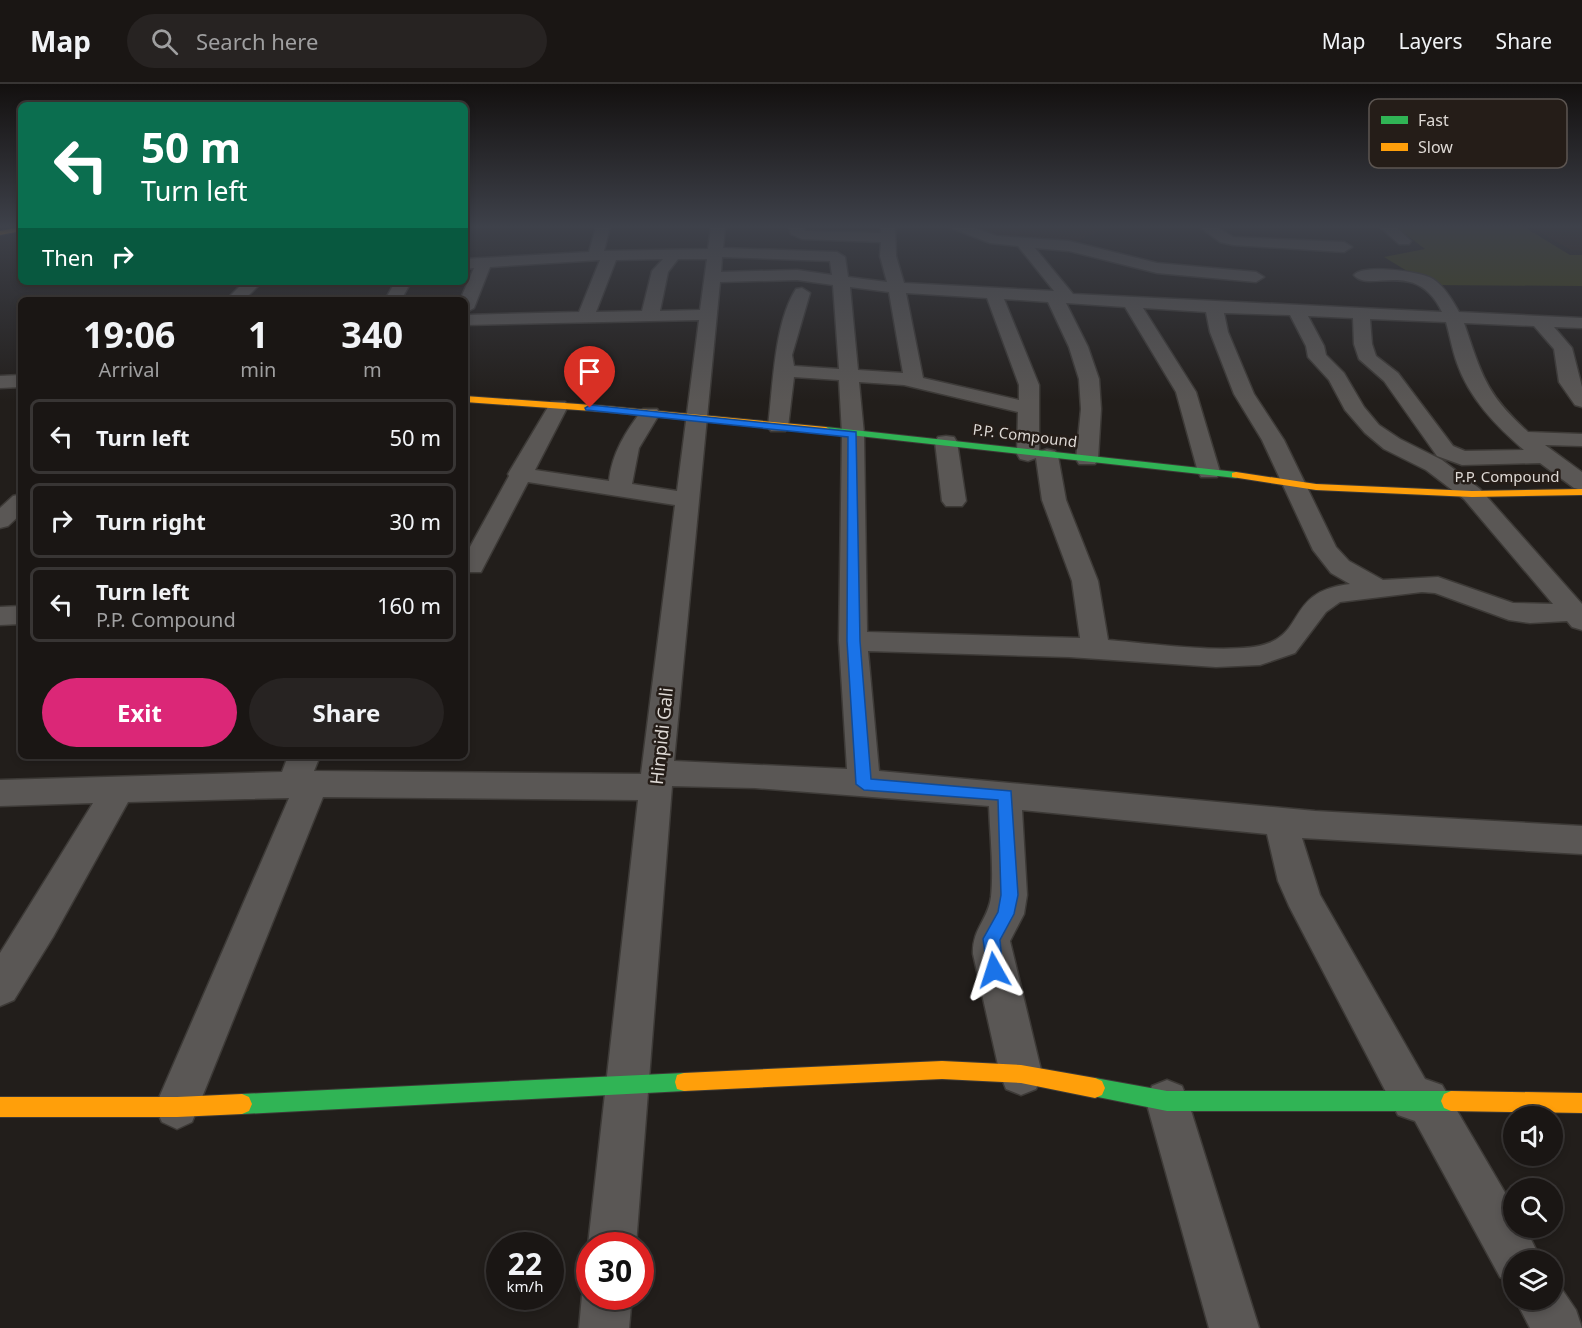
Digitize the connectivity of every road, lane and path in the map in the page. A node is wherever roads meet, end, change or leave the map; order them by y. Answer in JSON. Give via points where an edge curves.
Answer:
{"nodes":[{"id":1,"x":251,"y":285,"type":"edge"},
{"id":2,"x":475,"y":285,"type":"edge"},
{"id":3,"x":595,"y":285,"type":"edge"},
{"id":4,"x":657,"y":285,"type":"edge"},
{"id":5,"x":710,"y":285,"type":"edge"},
{"id":6,"x":721,"y":285,"type":"edge"},
{"id":7,"x":832,"y":285,"type":"edge"},
{"id":8,"x":896,"y":285,"type":"edge"},
{"id":9,"x":1052,"y":285,"type":"edge"},
{"id":10,"x":1260,"y":285,"type":"edge"},
{"id":11,"x":1376,"y":285,"type":"edge"},
{"id":12,"x":1429,"y":285,"type":"edge"},
{"id":13,"x":842,"y":288,"type":"junction"},
{"id":14,"x":897,"y":288,"type":"junction"},
{"id":15,"x":802,"y":293,"type":"junction"},
{"id":16,"x":993,"y":293,"type":"junction"},
{"id":17,"x":1060,"y":296,"type":"junction"},
{"id":18,"x":237,"y":297,"type":"edge"},
{"id":19,"x":468,"y":301,"type":"edge"},
{"id":20,"x":1130,"y":301,"type":"junction"},
{"id":21,"x":1214,"y":307,"type":"junction"},
{"id":22,"x":1273,"y":310,"type":"junction"},
{"id":23,"x":1296,"y":311,"type":"junction"},
{"id":24,"x":1361,"y":314,"type":"junction"},
{"id":25,"x":650,"y":315,"type":"junction"},
{"id":26,"x":708,"y":315,"type":"junction"},
{"id":27,"x":1405,"y":315,"type":"junction"},
{"id":28,"x":586,"y":316,"type":"junction"},
{"id":29,"x":1455,"y":317,"type":"junction"},
{"id":30,"x":468,"y":320,"type":"edge"},
{"id":31,"x":1541,"y":323,"type":"junction"},
{"id":32,"x":1582,"y":323,"type":"edge"},
{"id":33,"x":785,"y":371,"type":"junction"},
{"id":34,"x":848,"y":374,"type":"junction"},
{"id":35,"x":914,"y":380,"type":"junction"},
{"id":36,"x":18,"y":381,"type":"edge"},
{"id":37,"x":0,"y":382,"type":"edge"},
{"id":38,"x":468,"y":399,"type":"edge"},
{"id":39,"x":1582,"y":401,"type":"edge"},
{"id":40,"x":558,"y":406,"type":"junction"},
{"id":41,"x":1030,"y":409,"type":"junction"},
{"id":42,"x":650,"y":413,"type":"junction"},
{"id":43,"x":698,"y":418,"type":"junction"},
{"id":44,"x":778,"y":427,"type":"junction"},
{"id":45,"x":853,"y":434,"type":"junction"},
{"id":46,"x":1525,"y":438,"type":"junction"},
{"id":47,"x":1582,"y":440,"type":"edge"},
{"id":48,"x":946,"y":442,"type":"junction"},
{"id":49,"x":1037,"y":455,"type":"junction"},
{"id":50,"x":1545,"y":456,"type":"junction"},
{"id":51,"x":1087,"y":459,"type":"junction"},
{"id":52,"x":1209,"y":472,"type":"junction"},
{"id":53,"x":519,"y":474,"type":"junction"},
{"id":54,"x":1582,"y":483,"type":"edge"},
{"id":55,"x":1294,"y":484,"type":"junction"},
{"id":56,"x":620,"y":488,"type":"junction"},
{"id":57,"x":1582,"y":492,"type":"edge"},
{"id":58,"x":1472,"y":494,"type":"junction"},
{"id":59,"x":688,"y":500,"type":"junction"},
{"id":60,"x":954,"y":501,"type":"dead end"},
{"id":61,"x":472,"y":566,"type":"dead end"},
{"id":62,"x":1379,"y":590,"type":"junction"},
{"id":63,"x":18,"y":615,"type":"edge"},
{"id":64,"x":0,"y":616,"type":"edge"},
{"id":65,"x":1577,"y":616,"type":"edge"},
{"id":66,"x":853,"y":641,"type":"junction"},
{"id":67,"x":1096,"y":649,"type":"junction"},
{"id":68,"x":303,"y":775,"type":"edge"},
{"id":69,"x":656,"y":780,"type":"junction"},
{"id":70,"x":864,"y":784,"type":"junction"},
{"id":71,"x":119,"y":789,"type":"junction"},
{"id":72,"x":0,"y":793,"type":"edge"},
{"id":73,"x":1005,"y":795,"type":"junction"},
{"id":74,"x":1281,"y":821,"type":"junction"},
{"id":75,"x":1582,"y":840,"type":"edge"},
{"id":76,"x":0,"y":987,"type":"edge"},
{"id":77,"x":1021,"y":1074,"type":"junction"},
{"id":78,"x":627,"y":1086,"type":"junction"},
{"id":79,"x":1420,"y":1100,"type":"junction"},
{"id":80,"x":1167,"y":1101,"type":"junction"},
{"id":81,"x":1582,"y":1103,"type":"edge"},
{"id":82,"x":0,"y":1107,"type":"edge"},
{"id":83,"x":177,"y":1107,"type":"junction"},
{"id":84,"x":613,"y":1232,"type":"edge"},
{"id":85,"x":1511,"y":1250,"type":"edge"},
{"id":86,"x":606,"y":1310,"type":"edge"},
{"id":87,"x":1547,"y":1310,"type":"edge"},
{"id":88,"x":604,"y":1328,"type":"edge"},
{"id":89,"x":1234,"y":1328,"type":"edge"},
{"id":90,"x":1558,"y":1328,"type":"edge"}],
"edges":[{"from":1,"to":18,"type":"street"},
{"from":2,"to":19,"type":"street"},
{"from":3,"to":28,"type":"street"},
{"from":4,"to":25,"type":"street"},
{"from":5,"to":26,"type":"street","name":"Hinpidi Gali"},
{"from":6,"to":15,"type":"street"},
{"from":7,"to":13,"type":"street"},
{"from":8,"to":14,"type":"street"},
{"from":9,"to":17,"type":"street"},
{"from":10,"to":22,"type":"street"},
{"from":11,"to":27,"type":"street"},
{"from":12,"to":29,"type":"street"},
{"from":13,"to":14,"type":"street"},
{"from":13,"to":15,"type":"street"},
{"from":13,"to":34,"type":"street"},
{"from":14,"to":16,"type":"street"},
{"from":14,"to":35,"type":"street"},
{"from":15,"to":33,"type":"street","via":[[783,355]]},
{"from":16,"to":17,"type":"street"},
{"from":16,"to":41,"type":"street","via":[[1026,372]]},
{"from":17,"to":20,"type":"street"},
{"from":17,"to":51,"type":"street","via":[[1089,378]]},
{"from":20,"to":21,"type":"street"},
{"from":20,"to":52,"type":"street","via":[[1186,392]]},
{"from":21,"to":22,"type":"street"},
{"from":21,"to":55,"type":"street","via":[[1219,332],[1244,394],[1273,440]]},
{"from":22,"to":23,"type":"street"},
{"from":23,"to":24,"type":"street"},
{"from":23,"to":58,"type":"street","via":[[1317,357],[1337,377],[1355,410],[1372,429],[1434,465]]},
{"from":24,"to":27,"type":"street"},
{"from":24,"to":50,"type":"street","via":[[1368,359],[1391,377],[1445,451],[1462,458]]},
{"from":25,"to":26,"type":"street"},
{"from":25,"to":28,"type":"street"},
{"from":26,"to":43,"type":"street","name":"Hinpidi Gali"},
{"from":27,"to":29,"type":"street"},
{"from":28,"to":30,"type":"street"},
{"from":29,"to":31,"type":"street"},
{"from":29,"to":46,"type":"street","via":[[1475,381],[1498,412]]},
{"from":31,"to":32,"type":"street"},
{"from":31,"to":39,"type":"street","via":[[1563,348],[1569,382]]},
{"from":33,"to":34,"type":"street"},
{"from":33,"to":44,"type":"street"},
{"from":34,"to":35,"type":"street"},
{"from":34,"to":45,"type":"street"},
{"from":35,"to":41,"type":"street"},
{"from":36,"to":37,"type":"street"},
{"from":38,"to":40,"type":"street","name":"P.P. Compound"},
{"from":40,"to":42,"type":"street","name":"P.P. Compound"},
{"from":40,"to":53,"type":"street"},
{"from":41,"to":49,"type":"street"},
{"from":42,"to":43,"type":"street","name":"P.P. Compound"},
{"from":42,"to":56,"type":"street","via":[[629,444]]},
{"from":43,"to":44,"type":"street","name":"P.P. Compound"},
{"from":43,"to":59,"type":"street","name":"Hinpidi Gali"},
{"from":44,"to":45,"type":"street","name":"P.P. Compound"},
{"from":45,"to":48,"type":"street","name":"P.P. Compound"},
{"from":45,"to":66,"type":"street"},
{"from":46,"to":47,"type":"street"},
{"from":46,"to":50,"type":"street"},
{"from":48,"to":49,"type":"street","name":"P.P. Compound"},
{"from":48,"to":60,"type":"street"},
{"from":49,"to":51,"type":"street","name":"P.P. Compound"},
{"from":49,"to":67,"type":"street","via":[[1085,581]]},
{"from":50,"to":54,"type":"street"},
{"from":51,"to":52,"type":"street","name":"P.P. Compound"},
{"from":52,"to":55,"type":"street","name":"P.P. Compound"},
{"from":53,"to":56,"type":"street"},
{"from":53,"to":61,"type":"street"},
{"from":55,"to":58,"type":"street","name":"P.P. Compound"},
{"from":55,"to":62,"type":"street","via":[[1332,560]]},
{"from":56,"to":59,"type":"street"},
{"from":57,"to":58,"type":"street","name":"P.P. Compound"},
{"from":58,"to":65,"type":"street"},
{"from":59,"to":69,"type":"street","name":"Hinpidi Gali"},
{"from":62,"to":65,"type":"street","via":[[1411,584],[1438,585],[1509,611]]},
{"from":62,"to":67,"type":"street","via":[[1334,594],[1322,599],[1291,640],[1279,650],[1260,654],[1203,656]]},
{"from":63,"to":64,"type":"street"},
{"from":66,"to":67,"type":"street"},
{"from":66,"to":70,"type":"street"},
{"from":68,"to":69,"type":"street"},
{"from":68,"to":71,"type":"street"},
{"from":68,"to":83,"type":"street","via":[[275,867]]},
{"from":69,"to":70,"type":"street","via":[[755,775]]},
{"from":69,"to":78,"type":"street","name":"Hinpidi Gali"},
{"from":70,"to":73,"type":"street"},
{"from":71,"to":72,"type":"street"},
{"from":71,"to":76,"type":"street"},
{"from":73,"to":74,"type":"street"},
{"from":73,"to":77,"type":"street","via":[[1009,895],[1006,914],[991,939]]},
{"from":74,"to":75,"type":"street"},
{"from":74,"to":79,"type":"street","via":[[1293,872],[1307,906]]},
{"from":77,"to":78,"type":"street","via":[[942,1070]]},
{"from":77,"to":80,"type":"street"},
{"from":78,"to":83,"type":"street"},
{"from":78,"to":84,"type":"street","name":"Hinpidi Gali"},
{"from":79,"to":80,"type":"street"},
{"from":79,"to":81,"type":"street"},
{"from":79,"to":85,"type":"street"},
{"from":80,"to":89,"type":"street"},
{"from":82,"to":83,"type":"street"},
{"from":86,"to":88,"type":"street"},
{"from":87,"to":90,"type":"street"}]}
